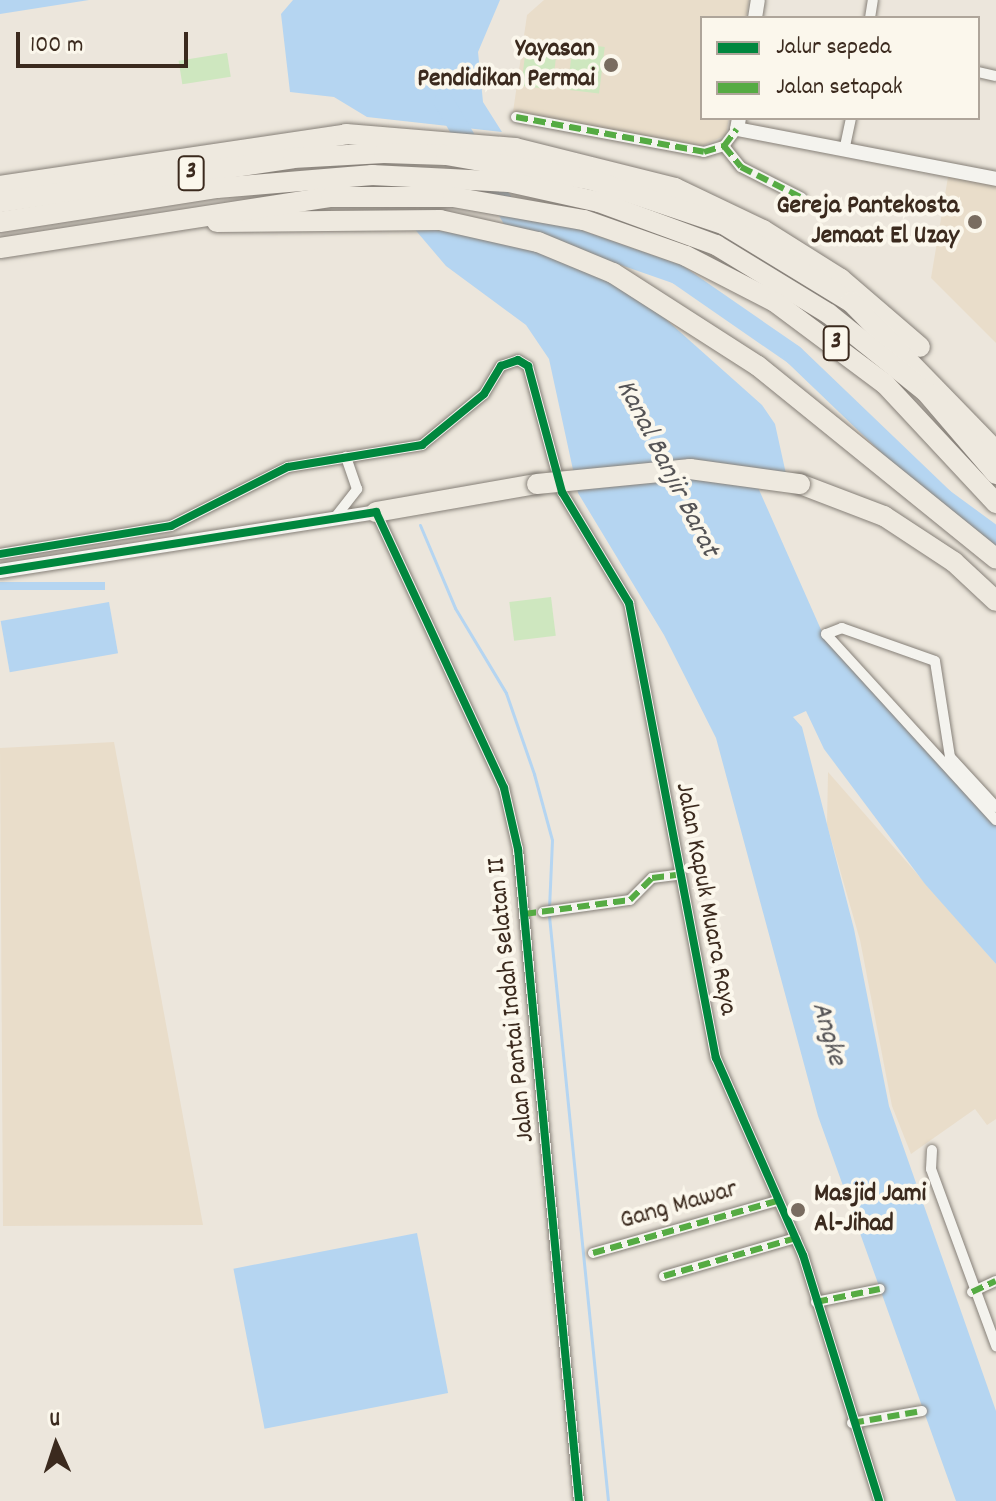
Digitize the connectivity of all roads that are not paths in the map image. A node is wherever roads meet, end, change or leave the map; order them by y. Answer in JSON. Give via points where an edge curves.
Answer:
{"nodes":[{"id":1,"x":516,"y":117,"type":"dead end"},
{"id":2,"x":851,"y":120,"type":"edge"},
{"id":3,"x":738,"y":124,"type":"edge"},
{"id":4,"x":724,"y":146,"type":"junction"},
{"id":5,"x":844,"y":151,"type":"junction"},
{"id":6,"x":996,"y":179,"type":"edge"},
{"id":7,"x":0,"y":186,"type":"edge"},
{"id":8,"x":802,"y":198,"type":"dead end"},
{"id":9,"x":0,"y":202,"type":"edge"},
{"id":10,"x":331,"y":206,"type":"junction"},
{"id":11,"x":0,"y":222,"type":"edge"},
{"id":12,"x":0,"y":248,"type":"edge"},
{"id":13,"x":996,"y":429,"type":"edge"},
{"id":14,"x":996,"y":451,"type":"edge"},
{"id":15,"x":346,"y":457,"type":"junction"},
{"id":16,"x":996,"y":474,"type":"edge"},
{"id":17,"x":996,"y":503,"type":"edge"},
{"id":18,"x":335,"y":516,"type":"junction"},
{"id":19,"x":378,"y":517,"type":"junction"},
{"id":20,"x":0,"y":554,"type":"edge"},
{"id":21,"x":996,"y":559,"type":"edge"},
{"id":22,"x":0,"y":571,"type":"edge"},
{"id":23,"x":996,"y":601,"type":"edge"},
{"id":24,"x":996,"y":807,"type":"edge"},
{"id":25,"x":996,"y":820,"type":"edge"},
{"id":26,"x":676,"y":875,"type":"junction"},
{"id":27,"x":548,"y":912,"type":"dead end"},
{"id":28,"x":932,"y":1150,"type":"dead end"},
{"id":29,"x":777,"y":1201,"type":"junction"},
{"id":30,"x":796,"y":1238,"type":"junction"},
{"id":31,"x":593,"y":1253,"type":"dead end"},
{"id":32,"x":664,"y":1276,"type":"dead end"},
{"id":33,"x":996,"y":1281,"type":"edge"},
{"id":34,"x":880,"y":1289,"type":"dead end"},
{"id":35,"x":972,"y":1292,"type":"junction"},
{"id":36,"x":816,"y":1302,"type":"junction"},
{"id":37,"x":996,"y":1346,"type":"edge"},
{"id":38,"x":922,"y":1411,"type":"dead end"},
{"id":39,"x":852,"y":1423,"type":"junction"},
{"id":40,"x":579,"y":1501,"type":"edge"},
{"id":41,"x":879,"y":1501,"type":"edge"}],
"edges":[{"from":1,"to":4,"type":"street","via":[[704,152]]},
{"from":2,"to":5,"type":"street"},
{"from":3,"to":4,"type":"street"},
{"from":3,"to":5,"type":"street"},
{"from":4,"to":8,"type":"street","via":[[741,167]]},
{"from":5,"to":6,"type":"street"},
{"from":7,"to":13,"type":"highway","via":[[346,134],[515,148],[675,188],[763,230],[899,323]]},
{"from":9,"to":14,"type":"highway","number":"3","via":[[293,158],[384,153],[530,168],[654,197],[767,248],[896,340]]},
{"from":10,"to":12,"type":"highway","number":"3","via":[[181,218]]},
{"from":10,"to":17,"type":"highway","number":"3","via":[[453,197],[636,237],[737,281],[843,348],[943,439]]},
{"from":10,"to":21,"type":"highway","via":[[440,220],[538,242],[613,273],[758,366]]},
{"from":11,"to":16,"type":"highway","number":"3","via":[[217,188],[372,175],[509,182],[636,212],[716,245],[829,314],[926,392]]},
{"from":15,"to":18,"type":"street","via":[[357,489]]},
{"from":15,"to":20,"type":"street","via":[[271,473],[171,526]]},
{"from":15,"to":26,"type":"street","name":"Jalan Kapuk Muara Raya","via":[[422,445],[484,394],[501,366],[518,360],[532,377],[562,492],[630,613]]},
{"from":18,"to":19,"type":"street"},
{"from":18,"to":22,"type":"street"},
{"from":19,"to":23,"type":"highway","bridge":true,"via":[[537,484],[690,469],[800,484],[884,516],[954,562]]},
{"from":19,"to":40,"type":"street","name":"Jalan Pantai Indah Selatan II","via":[[504,788],[518,849]]},
{"from":24,"to":25,"type":"street","via":[[950,757],[935,661],[842,628],[826,634]]},
{"from":26,"to":27,"type":"street","via":[[652,878],[630,900]]},
{"from":26,"to":29,"type":"street","name":"Jalan Kapuk Muara Raya","via":[[716,1058]]},
{"from":28,"to":35,"type":"street","via":[[931,1169]]},
{"from":29,"to":30,"type":"street","name":"Jalan Kapuk Muara Raya"},
{"from":29,"to":31,"type":"street","name":"Gang Mawar"},
{"from":30,"to":32,"type":"street"},
{"from":30,"to":36,"type":"street","name":"Jalan Kapuk Muara Raya"},
{"from":33,"to":35,"type":"street"},
{"from":34,"to":36,"type":"street"},
{"from":35,"to":37,"type":"street"},
{"from":36,"to":39,"type":"street","name":"Jalan Kapuk Muara Raya"},
{"from":38,"to":39,"type":"street"},
{"from":39,"to":41,"type":"street","name":"Jalan Kapuk Muara Raya"}]}
